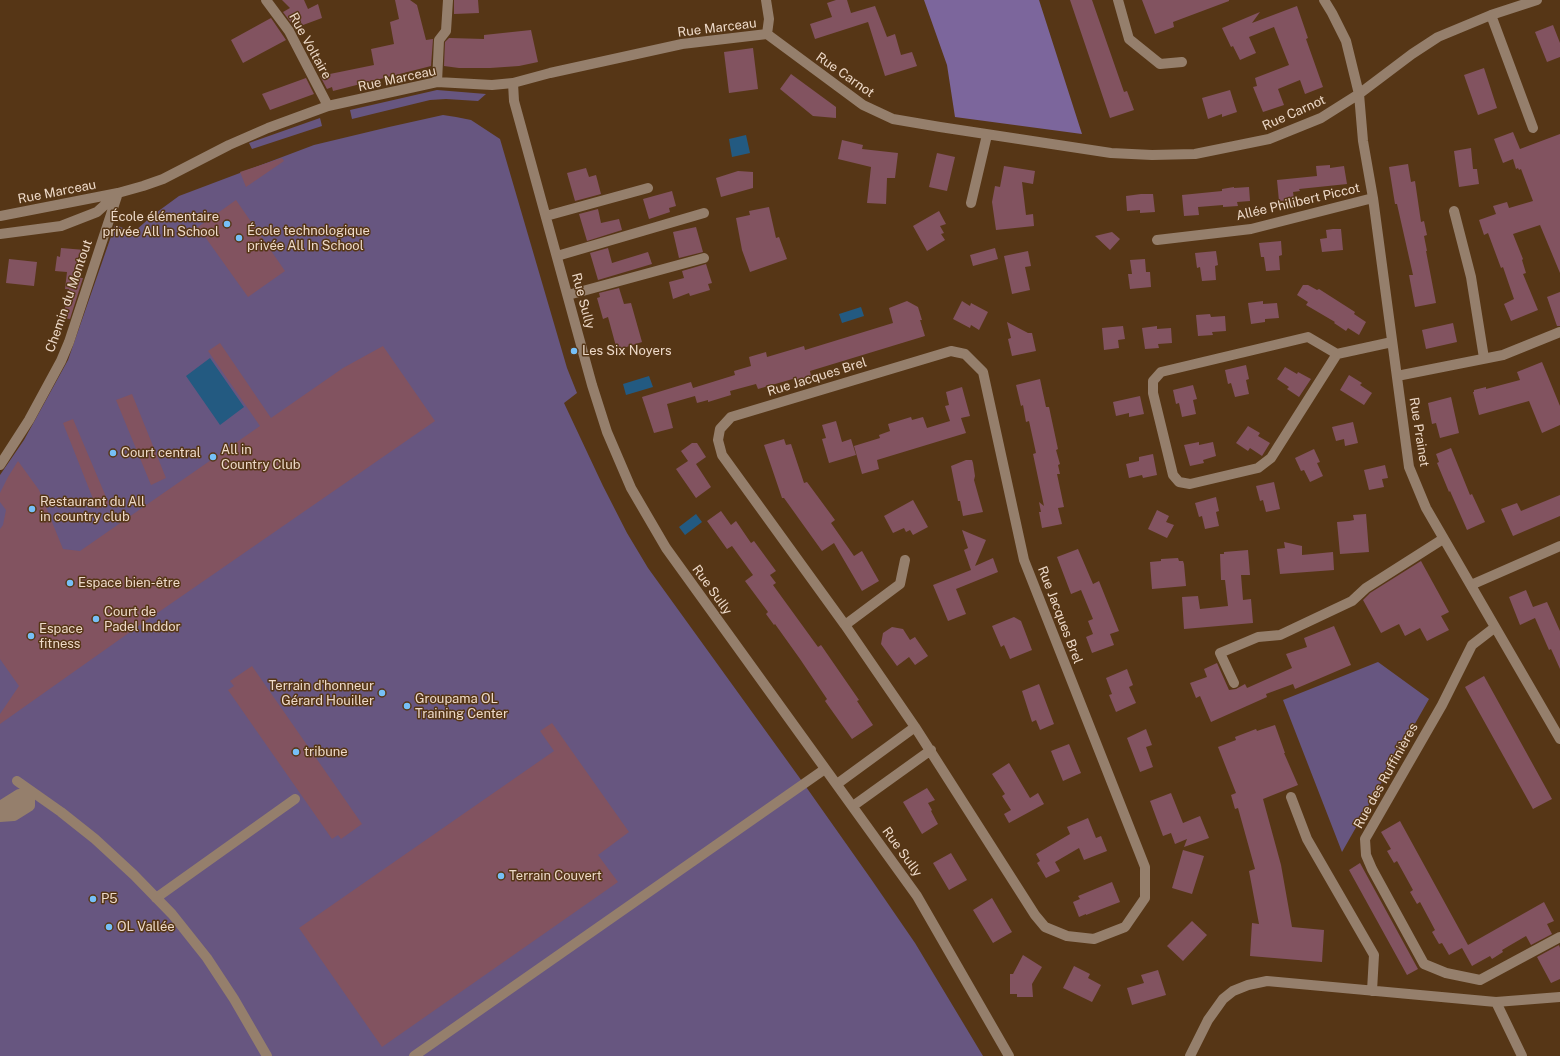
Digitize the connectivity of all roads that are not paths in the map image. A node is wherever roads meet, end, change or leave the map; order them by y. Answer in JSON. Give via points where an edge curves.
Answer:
{"nodes":[{"id":1,"x":266,"y":0,"type":"edge"},
{"id":2,"x":448,"y":0,"type":"edge"},
{"id":3,"x":766,"y":0,"type":"edge"},
{"id":4,"x":1118,"y":0,"type":"edge"},
{"id":5,"x":1324,"y":0,"type":"edge"},
{"id":6,"x":1537,"y":0,"type":"edge"},
{"id":7,"x":1491,"y":15,"type":"junction"},
{"id":8,"x":767,"y":34,"type":"junction"},
{"id":9,"x":1182,"y":62,"type":"dead end"},
{"id":10,"x":437,"y":82,"type":"junction"},
{"id":11,"x":514,"y":83,"type":"junction"},
{"id":12,"x":1359,"y":94,"type":"junction"},
{"id":13,"x":328,"y":106,"type":"junction"},
{"id":14,"x":1533,"y":128,"type":"dead end"},
{"id":15,"x":987,"y":134,"type":"junction"},
{"id":16,"x":648,"y":188,"type":"dead end"},
{"id":17,"x":118,"y":193,"type":"junction"},
{"id":18,"x":1372,"y":198,"type":"junction"},
{"id":19,"x":971,"y":203,"type":"dead end"},
{"id":20,"x":1454,"y":212,"type":"dead end"},
{"id":21,"x":704,"y":213,"type":"dead end"},
{"id":22,"x":0,"y":216,"type":"edge"},
{"id":23,"x":546,"y":216,"type":"junction"},
{"id":24,"x":0,"y":234,"type":"edge"},
{"id":25,"x":1157,"y":240,"type":"dead end"},
{"id":26,"x":557,"y":256,"type":"junction"},
{"id":27,"x":704,"y":258,"type":"dead end"},
{"id":28,"x":568,"y":295,"type":"junction"},
{"id":29,"x":1560,"y":332,"type":"edge"},
{"id":30,"x":1392,"y":342,"type":"junction"},
{"id":31,"x":1337,"y":354,"type":"junction"},
{"id":32,"x":1484,"y":358,"type":"junction"},
{"id":33,"x":1396,"y":376,"type":"junction"},
{"id":34,"x":0,"y":465,"type":"edge"},
{"id":35,"x":1443,"y":539,"type":"junction"},
{"id":36,"x":1560,"y":546,"type":"edge"},
{"id":37,"x":905,"y":560,"type":"dead end"},
{"id":38,"x":1470,"y":585,"type":"junction"},
{"id":39,"x":845,"y":625,"type":"junction"},
{"id":40,"x":1494,"y":628,"type":"junction"},
{"id":41,"x":1234,"y":683,"type":"dead end"},
{"id":42,"x":915,"y":727,"type":"junction"},
{"id":43,"x":1560,"y":740,"type":"edge"},
{"id":44,"x":931,"y":750,"type":"junction"},
{"id":45,"x":825,"y":769,"type":"junction"},
{"id":46,"x":16,"y":780,"type":"dead end"},
{"id":47,"x":837,"y":784,"type":"junction"},
{"id":48,"x":32,"y":794,"type":"junction"},
{"id":49,"x":1292,"y":797,"type":"dead end"},
{"id":50,"x":295,"y":799,"type":"dead end"},
{"id":51,"x":0,"y":806,"type":"edge"},
{"id":52,"x":852,"y":806,"type":"junction"},
{"id":53,"x":0,"y":816,"type":"edge"},
{"id":54,"x":156,"y":898,"type":"junction"},
{"id":55,"x":1560,"y":937,"type":"edge"},
{"id":56,"x":1372,"y":990,"type":"junction"},
{"id":57,"x":1560,"y":997,"type":"edge"},
{"id":58,"x":1496,"y":1002,"type":"junction"},
{"id":59,"x":267,"y":1056,"type":"edge"},
{"id":60,"x":414,"y":1056,"type":"edge"},
{"id":61,"x":1009,"y":1056,"type":"edge"},
{"id":62,"x":1190,"y":1056,"type":"edge"},
{"id":63,"x":1522,"y":1056,"type":"edge"}],
"edges":[{"from":1,"to":13,"type":"street","name":"Rue Voltaire","via":[[289,31]]},
{"from":2,"to":10,"type":"street","via":[[446,32],[439,40]]},
{"from":3,"to":8,"type":"street","via":[[769,19]]},
{"from":4,"to":9,"type":"street","via":[[1129,39],[1160,64]]},
{"from":5,"to":12,"type":"street","name":"Rue Prainet","via":[[1346,41]]},
{"from":6,"to":7,"type":"street","name":"Rue Carnot"},
{"from":7,"to":12,"type":"street","name":"Rue Carnot","via":[[1438,37]]},
{"from":7,"to":14,"type":"street"},
{"from":8,"to":11,"type":"street","name":"Rue Marceau","via":[[682,44]]},
{"from":8,"to":15,"type":"street","name":"Rue Carnot","via":[[863,105],[894,119]]},
{"from":10,"to":11,"type":"street","name":"Rue Marceau","via":[[492,85]]},
{"from":10,"to":13,"type":"street","name":"Rue Marceau"},
{"from":11,"to":23,"type":"street","name":"Rue Sully","via":[[514,101]]},
{"from":12,"to":15,"type":"street","name":"Rue Carnot","via":[[1321,118],[1269,139],[1195,154],[1111,153]]},
{"from":12,"to":18,"type":"street","name":"Rue Prainet"},
{"from":13,"to":17,"type":"street","name":"Rue Marceau","via":[[268,128],[163,179]]},
{"from":15,"to":19,"type":"street"},
{"from":16,"to":23,"type":"street"},
{"from":17,"to":22,"type":"street","name":"Rue Marceau"},
{"from":17,"to":24,"type":"street","name":"Rue Marceau","via":[[97,212],[61,226]]},
{"from":17,"to":34,"type":"street","name":"Chemin du Montout","via":[[61,361],[29,420]]},
{"from":18,"to":25,"type":"street","name":"Allée Philibert Piccot","via":[[1251,229]]},
{"from":18,"to":30,"type":"street","name":"Rue Prainet"},
{"from":20,"to":32,"type":"street","via":[[1472,278]]},
{"from":21,"to":26,"type":"street"},
{"from":23,"to":26,"type":"street","name":"Rue Sully"},
{"from":26,"to":28,"type":"street","name":"Rue Sully"},
{"from":27,"to":28,"type":"street"},
{"from":28,"to":45,"type":"street","name":"Rue Sully","via":[[605,425],[630,488],[666,548]]},
{"from":29,"to":32,"type":"street","via":[[1503,355]]},
{"from":30,"to":31,"type":"street"},
{"from":30,"to":33,"type":"street","name":"Rue Prainet"},
{"from":31,"to":31,"type":"street","via":[[1271,458],[1258,468],[1190,484],[1179,482],[1173,474],[1153,393],[1153,381],[1161,372],[1308,337]]},
{"from":32,"to":33,"type":"street"},
{"from":33,"to":35,"type":"street","name":"Rue Prainet","via":[[1409,467],[1426,508]]},
{"from":35,"to":38,"type":"street","name":"Rue Prainet"},
{"from":35,"to":41,"type":"street","via":[[1366,588],[1352,601],[1280,635],[1258,637],[1220,653]]},
{"from":36,"to":38,"type":"street"},
{"from":37,"to":39,"type":"street","via":[[900,584]]},
{"from":38,"to":40,"type":"street","name":"Rue Prainet"},
{"from":39,"to":42,"type":"street","name":"Rue Jacques Brel"},
{"from":39,"to":44,"type":"street","name":"Rue Jacques Brel","via":[[722,455],[718,440],[720,429],[731,416],[951,351],[965,354],[983,372],[1024,560],[1145,868],[1145,898],[1125,927],[1094,939],[1068,936],[1045,927],[1034,915]]},
{"from":40,"to":43,"type":"street","name":"Rue Prainet"},
{"from":40,"to":55,"type":"street","name":"Rue des Ruffinières","via":[[1472,645],[1442,705],[1365,839],[1366,855],[1424,964],[1446,973],[1480,980]]},
{"from":42,"to":44,"type":"street","name":"Rue Jacques Brel"},
{"from":42,"to":47,"type":"street"},
{"from":44,"to":52,"type":"street"},
{"from":45,"to":47,"type":"street","name":"Rue Sully"},
{"from":45,"to":60,"type":"street"},
{"from":46,"to":48,"type":"street"},
{"from":47,"to":52,"type":"street","name":"Rue Sully"},
{"from":48,"to":51,"type":"street","via":[[19,794]]},
{"from":48,"to":53,"type":"street"},
{"from":48,"to":54,"type":"street","via":[[61,812],[95,839]]},
{"from":49,"to":56,"type":"street","via":[[1307,839],[1374,955]]},
{"from":50,"to":54,"type":"street"},
{"from":52,"to":61,"type":"street","name":"Rue Sully","via":[[917,896]]},
{"from":54,"to":59,"type":"street","via":[[207,958]]},
{"from":56,"to":58,"type":"street"},
{"from":56,"to":62,"type":"street","via":[[1267,981],[1248,985],[1233,991],[1223,999],[1208,1020]]},
{"from":57,"to":58,"type":"street"},
{"from":58,"to":63,"type":"street"}]}
